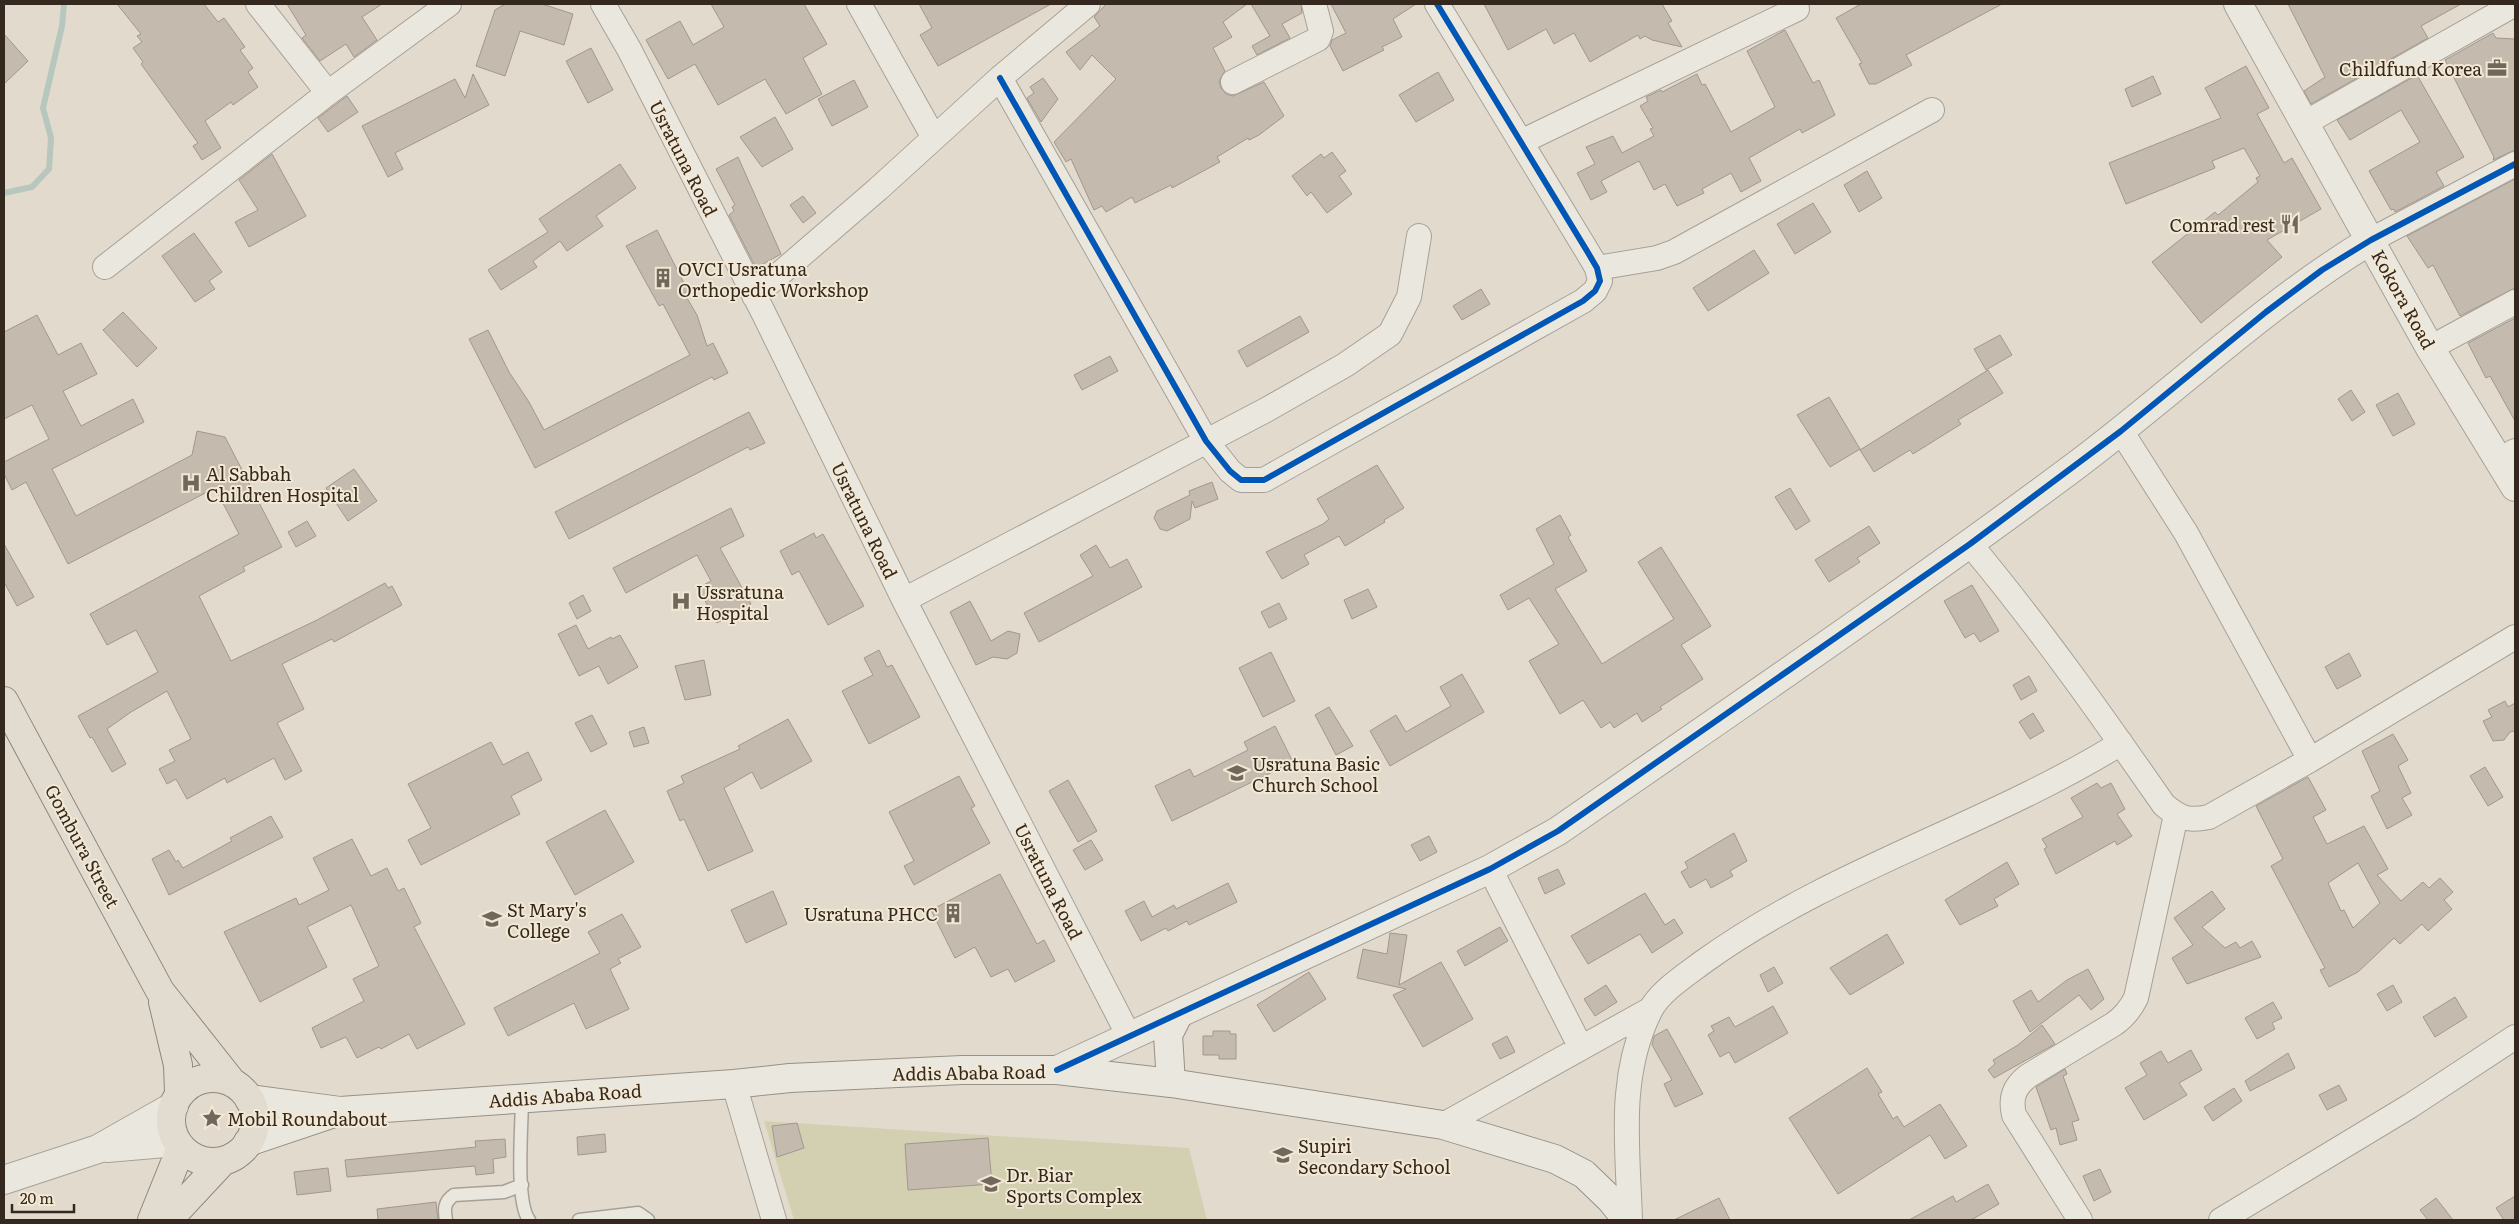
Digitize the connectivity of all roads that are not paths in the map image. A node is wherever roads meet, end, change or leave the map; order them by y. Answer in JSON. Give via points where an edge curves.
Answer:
{"nodes":[{"id":1,"x":258,"y":4,"type":"edge"},
{"id":2,"x":449,"y":4,"type":"edge"},
{"id":3,"x":603,"y":4,"type":"edge"},
{"id":4,"x":859,"y":4,"type":"edge"},
{"id":5,"x":1088,"y":4,"type":"edge"},
{"id":6,"x":1314,"y":4,"type":"edge"},
{"id":7,"x":2515,"y":4,"type":"edge"},
{"id":8,"x":1444,"y":6,"type":"edge"},
{"id":9,"x":2246,"y":6,"type":"edge"},
{"id":10,"x":1797,"y":8,"type":"dead end"},
{"id":11,"x":1000,"y":78,"type":"junction"},
{"id":12,"x":1234,"y":82,"type":"dead end"},
{"id":13,"x":328,"y":93,"type":"junction"},
{"id":14,"x":1932,"y":110,"type":"dead end"},
{"id":15,"x":2305,"y":123,"type":"junction"},
{"id":16,"x":934,"y":138,"type":"junction"},
{"id":17,"x":1521,"y":142,"type":"junction"},
{"id":18,"x":2515,"y":164,"type":"edge"},
{"id":19,"x":1419,"y":236,"type":"dead end"},
{"id":20,"x":2371,"y":240,"type":"junction"},
{"id":21,"x":105,"y":267,"type":"dead end"},
{"id":22,"x":1597,"y":268,"type":"junction"},
{"id":23,"x":754,"y":296,"type":"junction"},
{"id":24,"x":2515,"y":302,"type":"edge"},
{"id":25,"x":2430,"y":348,"type":"junction"},
{"id":26,"x":2121,"y":431,"type":"junction"},
{"id":27,"x":1206,"y":441,"type":"junction"},
{"id":28,"x":2507,"y":455,"type":"edge"},
{"id":29,"x":2515,"y":487,"type":"edge"},
{"id":30,"x":1970,"y":544,"type":"junction"},
{"id":31,"x":904,"y":600,"type":"junction"},
{"id":32,"x":2515,"y":637,"type":"edge"},
{"id":33,"x":4,"y":701,"type":"edge"},
{"id":34,"x":2121,"y":743,"type":"junction"},
{"id":35,"x":2310,"y":760,"type":"junction"},
{"id":36,"x":2176,"y":815,"type":"junction"},
{"id":37,"x":1490,"y":869,"type":"junction"},
{"id":38,"x":160,"y":991,"type":"junction"},
{"id":39,"x":1651,"y":1009,"type":"junction"},
{"id":40,"x":1178,"y":1015,"type":"junction"},
{"id":41,"x":1129,"y":1036,"type":"junction"},
{"id":42,"x":2515,"y":1037,"type":"edge"},
{"id":43,"x":1582,"y":1048,"type":"junction"},
{"id":44,"x":1057,"y":1070,"type":"junction"},
{"id":45,"x":1171,"y":1083,"type":"junction"},
{"id":46,"x":734,"y":1084,"type":"junction"},
{"id":47,"x":240,"y":1090,"type":"junction"},
{"id":48,"x":522,"y":1098,"type":"junction"},
{"id":49,"x":176,"y":1100,"type":"junction"},
{"id":50,"x":340,"y":1111,"type":"junction"},
{"id":51,"x":1443,"y":1125,"type":"junction"},
{"id":52,"x":248,"y":1142,"type":"junction"},
{"id":53,"x":179,"y":1145,"type":"junction"},
{"id":54,"x":98,"y":1149,"type":"junction"},
{"id":55,"x":223,"y":1160,"type":"junction"},
{"id":56,"x":4,"y":1180,"type":"edge"},
{"id":57,"x":522,"y":1185,"type":"junction"},
{"id":58,"x":152,"y":1220,"type":"edge"},
{"id":59,"x":168,"y":1220,"type":"edge"},
{"id":60,"x":446,"y":1220,"type":"edge"},
{"id":61,"x":529,"y":1220,"type":"edge"},
{"id":62,"x":579,"y":1220,"type":"edge"},
{"id":63,"x":648,"y":1220,"type":"edge"},
{"id":64,"x":774,"y":1220,"type":"edge"},
{"id":65,"x":1628,"y":1220,"type":"edge"},
{"id":66,"x":2080,"y":1220,"type":"edge"},
{"id":67,"x":2221,"y":1220,"type":"edge"}],
"edges":[{"from":1,"to":13,"type":"street"},
{"from":2,"to":13,"type":"street"},
{"from":3,"to":23,"type":"street","name":"Usratuna Road"},
{"from":4,"to":16,"type":"street"},
{"from":5,"to":11,"type":"street"},
{"from":6,"to":12,"type":"street","via":[[1321,31],[1318,38]]},
{"from":7,"to":15,"type":"street"},
{"from":8,"to":17,"type":"street"},
{"from":9,"to":15,"type":"street","name":"Kokora Road"},
{"from":10,"to":17,"type":"street"},
{"from":11,"to":16,"type":"street"},
{"from":11,"to":27,"type":"street"},
{"from":13,"to":21,"type":"street"},
{"from":14,"to":22,"type":"street","via":[[1674,252]]},
{"from":15,"to":20,"type":"street","name":"Kokora Road"},
{"from":16,"to":23,"type":"street"},
{"from":17,"to":22,"type":"street"},
{"from":18,"to":20,"type":"street"},
{"from":19,"to":27,"type":"street","via":[[1409,297],[1390,334],[1345,365]]},
{"from":20,"to":25,"type":"street","name":"Kokora Road"},
{"from":20,"to":26,"type":"street","via":[[2295,289]]},
{"from":22,"to":27,"type":"street","via":[[1600,281],[1595,291],[1583,301],[1264,480],[1241,480]]},
{"from":23,"to":31,"type":"street","name":"Usratuna Road"},
{"from":24,"to":25,"type":"street"},
{"from":25,"to":28,"type":"street","name":"Kokora Road"},
{"from":26,"to":30,"type":"street"},
{"from":26,"to":35,"type":"street","via":[[2186,533]]},
{"from":27,"to":31,"type":"street"},
{"from":28,"to":29,"type":"street","name":"Kokora Road"},
{"from":30,"to":34,"type":"street","via":[[2013,596]]},
{"from":30,"to":37,"type":"street","via":[[1558,831]]},
{"from":31,"to":41,"type":"street","name":"Usratuna Road"},
{"from":32,"to":35,"type":"street"},
{"from":33,"to":38,"type":"main road","name":"Gombura Street"},
{"from":34,"to":36,"type":"street","via":[[2164,805]]},
{"from":34,"to":39,"type":"street","via":[[2051,784],[1862,870],[1778,913],[1678,980]]},
{"from":35,"to":36,"type":"street","via":[[2209,817],[2193,820]]},
{"from":36,"to":66,"type":"street","via":[[2136,998],[2131,1008],[2114,1024],[2028,1076],[2019,1083],[2012,1096],[2014,1115]]},
{"from":37,"to":40,"type":"street"},
{"from":37,"to":43,"type":"street"},
{"from":38,"to":47,"type":"main road","name":"Gombura Street"},
{"from":38,"to":49,"type":"main road","name":"Gombura Street","via":[[178,1065]]},
{"from":39,"to":43,"type":"street"},
{"from":39,"to":65,"type":"street","via":[[1627,1082]]},
{"from":40,"to":41,"type":"street"},
{"from":40,"to":45,"type":"street","via":[[1168,1035]]},
{"from":41,"to":44,"type":"street"},
{"from":42,"to":67,"type":"street","via":[[2410,1106]]},
{"from":43,"to":51,"type":"street"},
{"from":44,"to":45,"type":"street","name":"Addis Ababa Road"},
{"from":44,"to":46,"type":"street","name":"Addis Ababa Road","via":[[790,1078]]},
{"from":45,"to":51,"type":"street","name":"Addis Ababa Road"},
{"from":46,"to":48,"type":"street","name":"Addis Ababa Road"},
{"from":46,"to":64,"type":"street"},
{"from":47,"to":49,"type":"main road","via":[[217,1077],[203,1079],[190,1084]]},
{"from":47,"to":50,"type":"street"},
{"from":47,"to":52,"type":"main road","via":[[254,1113],[254,1128]]},
{"from":48,"to":50,"type":"street","name":"Addis Ababa Road"},
{"from":48,"to":57,"type":"lane"},
{"from":49,"to":53,"type":"main road","via":[[170,1118],[171,1131]]},
{"from":49,"to":54,"type":"street"},
{"from":50,"to":52,"type":"street"},
{"from":51,"to":65,"type":"street","name":"Addis Ababa Road","via":[[1555,1159],[1584,1174]]},
{"from":52,"to":55,"type":"main road","via":[[237,1154]]},
{"from":53,"to":54,"type":"street"},
{"from":53,"to":55,"type":"main road","via":[[192,1157],[207,1162]]},
{"from":53,"to":58,"type":"main road"},
{"from":54,"to":56,"type":"street"},
{"from":55,"to":59,"type":"main road"},
{"from":57,"to":60,"type":"lane","via":[[504,1192],[454,1195],[447,1200],[444,1209]]},
{"from":57,"to":61,"type":"lane","via":[[523,1211]]},
{"from":62,"to":63,"type":"lane","via":[[638,1213]]}]}
